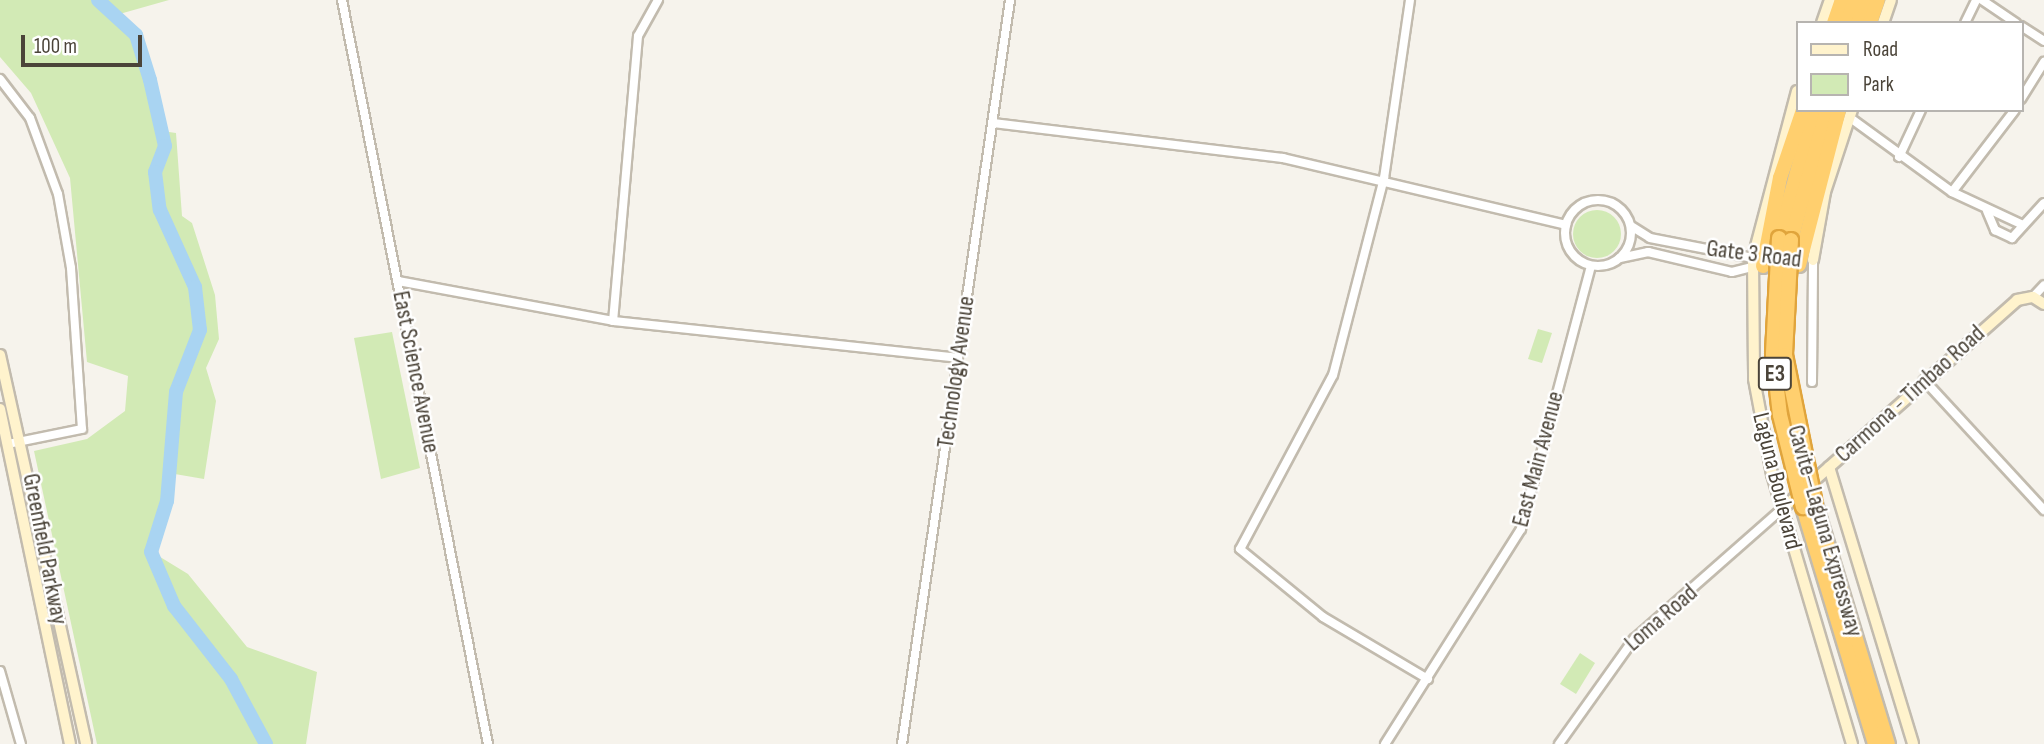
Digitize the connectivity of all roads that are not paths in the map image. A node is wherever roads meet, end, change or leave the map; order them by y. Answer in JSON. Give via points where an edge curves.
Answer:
{"nodes":[{"id":1,"x":342,"y":0,"type":"edge"},
{"id":2,"x":658,"y":0,"type":"edge"},
{"id":3,"x":1010,"y":0,"type":"edge"},
{"id":4,"x":1410,"y":0,"type":"edge"},
{"id":5,"x":1830,"y":0,"type":"edge"},
{"id":6,"x":1842,"y":0,"type":"edge"},
{"id":7,"x":1855,"y":0,"type":"edge"},
{"id":8,"x":1867,"y":0,"type":"edge"},
{"id":9,"x":1878,"y":0,"type":"edge"},
{"id":10,"x":1891,"y":0,"type":"edge"},
{"id":11,"x":1976,"y":0,"type":"edge"},
{"id":12,"x":1982,"y":0,"type":"edge"},
{"id":13,"x":1823,"y":21,"type":"edge"},
{"id":14,"x":1835,"y":21,"type":"edge"},
{"id":15,"x":1848,"y":21,"type":"edge"},
{"id":16,"x":1859,"y":21,"type":"edge"},
{"id":17,"x":1871,"y":21,"type":"edge"},
{"id":18,"x":1884,"y":21,"type":"edge"},
{"id":19,"x":1966,"y":21,"type":"edge"},
{"id":20,"x":2014,"y":21,"type":"edge"},
{"id":21,"x":2023,"y":27,"type":"edge"},
{"id":22,"x":2044,"y":41,"type":"edge"},
{"id":23,"x":2044,"y":62,"type":"edge"},
{"id":24,"x":0,"y":79,"type":"edge"},
{"id":25,"x":1796,"y":95,"type":"edge"},
{"id":26,"x":2023,"y":96,"type":"edge"},
{"id":27,"x":1801,"y":112,"type":"edge"},
{"id":28,"x":1814,"y":112,"type":"edge"},
{"id":29,"x":1826,"y":112,"type":"edge"},
{"id":30,"x":1920,"y":112,"type":"edge"},
{"id":31,"x":2013,"y":112,"type":"edge"},
{"id":32,"x":1846,"y":113,"type":"edge"},
{"id":33,"x":993,"y":123,"type":"junction"},
{"id":34,"x":1899,"y":157,"type":"junction"},
{"id":35,"x":1384,"y":178,"type":"junction"},
{"id":36,"x":1952,"y":192,"type":"junction"},
{"id":37,"x":2044,"y":203,"type":"edge"},
{"id":38,"x":1987,"y":211,"type":"junction"},
{"id":39,"x":1566,"y":225,"type":"junction"},
{"id":40,"x":2023,"y":225,"type":"junction"},
{"id":41,"x":1631,"y":226,"type":"junction"},
{"id":42,"x":1785,"y":239,"type":"junction"},
{"id":43,"x":1620,"y":258,"type":"junction"},
{"id":44,"x":1804,"y":260,"type":"junction"},
{"id":45,"x":1758,"y":262,"type":"junction"},
{"id":46,"x":1591,"y":266,"type":"junction"},
{"id":47,"x":398,"y":281,"type":"junction"},
{"id":48,"x":2044,"y":285,"type":"edge"},
{"id":49,"x":2033,"y":297,"type":"junction"},
{"id":50,"x":2044,"y":304,"type":"edge"},
{"id":51,"x":612,"y":321,"type":"junction"},
{"id":52,"x":0,"y":355,"type":"edge"},
{"id":53,"x":958,"y":358,"type":"junction"},
{"id":54,"x":1924,"y":380,"type":"junction"},
{"id":55,"x":1812,"y":382,"type":"dead end"},
{"id":56,"x":0,"y":409,"type":"edge"},
{"id":57,"x":23,"y":442,"type":"junction"},
{"id":58,"x":8,"y":444,"type":"junction"},
{"id":59,"x":1829,"y":467,"type":"junction"},
{"id":60,"x":1809,"y":505,"type":"junction"},
{"id":61,"x":1782,"y":509,"type":"junction"},
{"id":62,"x":2044,"y":510,"type":"edge"},
{"id":63,"x":0,"y":673,"type":"edge"},
{"id":64,"x":1428,"y":679,"type":"junction"},
{"id":65,"x":22,"y":744,"type":"edge"},
{"id":66,"x":70,"y":744,"type":"edge"},
{"id":67,"x":86,"y":744,"type":"edge"},
{"id":68,"x":488,"y":744,"type":"edge"},
{"id":69,"x":902,"y":744,"type":"edge"},
{"id":70,"x":1385,"y":744,"type":"edge"},
{"id":71,"x":1559,"y":744,"type":"edge"},
{"id":72,"x":1852,"y":744,"type":"edge"},
{"id":73,"x":1875,"y":744,"type":"edge"},
{"id":74,"x":1888,"y":744,"type":"edge"},
{"id":75,"x":1913,"y":744,"type":"edge"}],
"edges":[{"from":1,"to":47,"type":"street","name":"East Science Avenue"},
{"from":2,"to":51,"type":"street","via":[[638,36]]},
{"from":3,"to":33,"type":"street","name":"Technology Avenue"},
{"from":4,"to":35,"type":"street"},
{"from":5,"to":13,"type":"main road"},
{"from":6,"to":14,"type":"highway"},
{"from":7,"to":15,"type":"highway"},
{"from":8,"to":16,"type":"highway"},
{"from":9,"to":17,"type":"highway"},
{"from":10,"to":18,"type":"main road"},
{"from":11,"to":19,"type":"street"},
{"from":12,"to":20,"type":"street"},
{"from":21,"to":22,"type":"street"},
{"from":23,"to":26,"type":"street"},
{"from":24,"to":57,"type":"street","via":[[30,118],[58,194],[71,268],[82,429]]},
{"from":25,"to":45,"type":"main road","name":"Laguna Boulevard"},
{"from":27,"to":45,"type":"highway"},
{"from":28,"to":42,"type":"highway","name":"Cavite–Laguna Expressway","number":"E3"},
{"from":29,"to":42,"type":"highway","name":"Cavite–Laguna Expressway","number":"E3"},
{"from":30,"to":34,"type":"street"},
{"from":31,"to":36,"type":"street"},
{"from":32,"to":34,"type":"street"},
{"from":32,"to":44,"type":"highway"},
{"from":33,"to":35,"type":"street","via":[[1283,158]]},
{"from":33,"to":53,"type":"street","name":"Technology Avenue"},
{"from":34,"to":36,"type":"street"},
{"from":35,"to":39,"type":"street"},
{"from":35,"to":64,"type":"street","via":[[1333,375],[1240,549],[1322,617]]},
{"from":36,"to":38,"type":"street"},
{"from":37,"to":40,"type":"street"},
{"from":38,"to":40,"type":"street"},
{"from":38,"to":40,"type":"street","via":[[2002,238],[2011,238]]},
{"from":39,"to":41,"type":"street","via":[[1578,206],[1595,200],[1620,208]]},
{"from":39,"to":46,"type":"street","via":[[1569,250]]},
{"from":41,"to":43,"type":"street"},
{"from":41,"to":45,"type":"street","name":"Gate 3 Road","via":[[1650,238]]},
{"from":42,"to":60,"type":"highway","name":"Cavite–Laguna Expressway","number":"E3","bridge":true,"via":[[1785,355]]},
{"from":43,"to":45,"type":"street","name":"Gate 3 Road","via":[[1648,252],[1732,271]]},
{"from":43,"to":46,"type":"street"},
{"from":44,"to":45,"type":"main road","name":"Gate 3 Road"},
{"from":44,"to":55,"type":"street"},
{"from":45,"to":61,"type":"main road","name":"Laguna Boulevard","via":[[1757,402]]},
{"from":46,"to":64,"type":"street","name":"East Main Avenue","via":[[1521,530]]},
{"from":47,"to":51,"type":"street"},
{"from":47,"to":68,"type":"street","name":"East Science Avenue"},
{"from":48,"to":49,"type":"street"},
{"from":49,"to":50,"type":"main road"},
{"from":49,"to":54,"type":"main road","name":"Carmona - Timbao Road","via":[[2017,300]]},
{"from":51,"to":53,"type":"street"},
{"from":52,"to":57,"type":"main road","name":"Greenfield Parkway"},
{"from":53,"to":69,"type":"street","name":"Technology Avenue"},
{"from":54,"to":59,"type":"main road","name":"Carmona - Timbao Road"},
{"from":54,"to":62,"type":"street"},
{"from":56,"to":58,"type":"main road","name":"Greenfield Parkway"},
{"from":57,"to":58,"type":"street"},
{"from":57,"to":67,"type":"main road","name":"Greenfield Parkway"},
{"from":58,"to":66,"type":"main road","name":"Greenfield Parkway"},
{"from":59,"to":61,"type":"main road","name":"Carmona - Timbao Road"},
{"from":59,"to":75,"type":"main road"},
{"from":60,"to":73,"type":"highway","name":"Cavite–Laguna Expressway","number":"E3"},
{"from":60,"to":74,"type":"highway","name":"Cavite–Laguna Expressway","number":"E3"},
{"from":61,"to":71,"type":"street","name":"Loma Road","via":[[1633,639]]},
{"from":61,"to":72,"type":"main road","name":"Laguna Boulevard"},
{"from":63,"to":65,"type":"street"},
{"from":64,"to":70,"type":"street","name":"East Main Avenue"}]}
